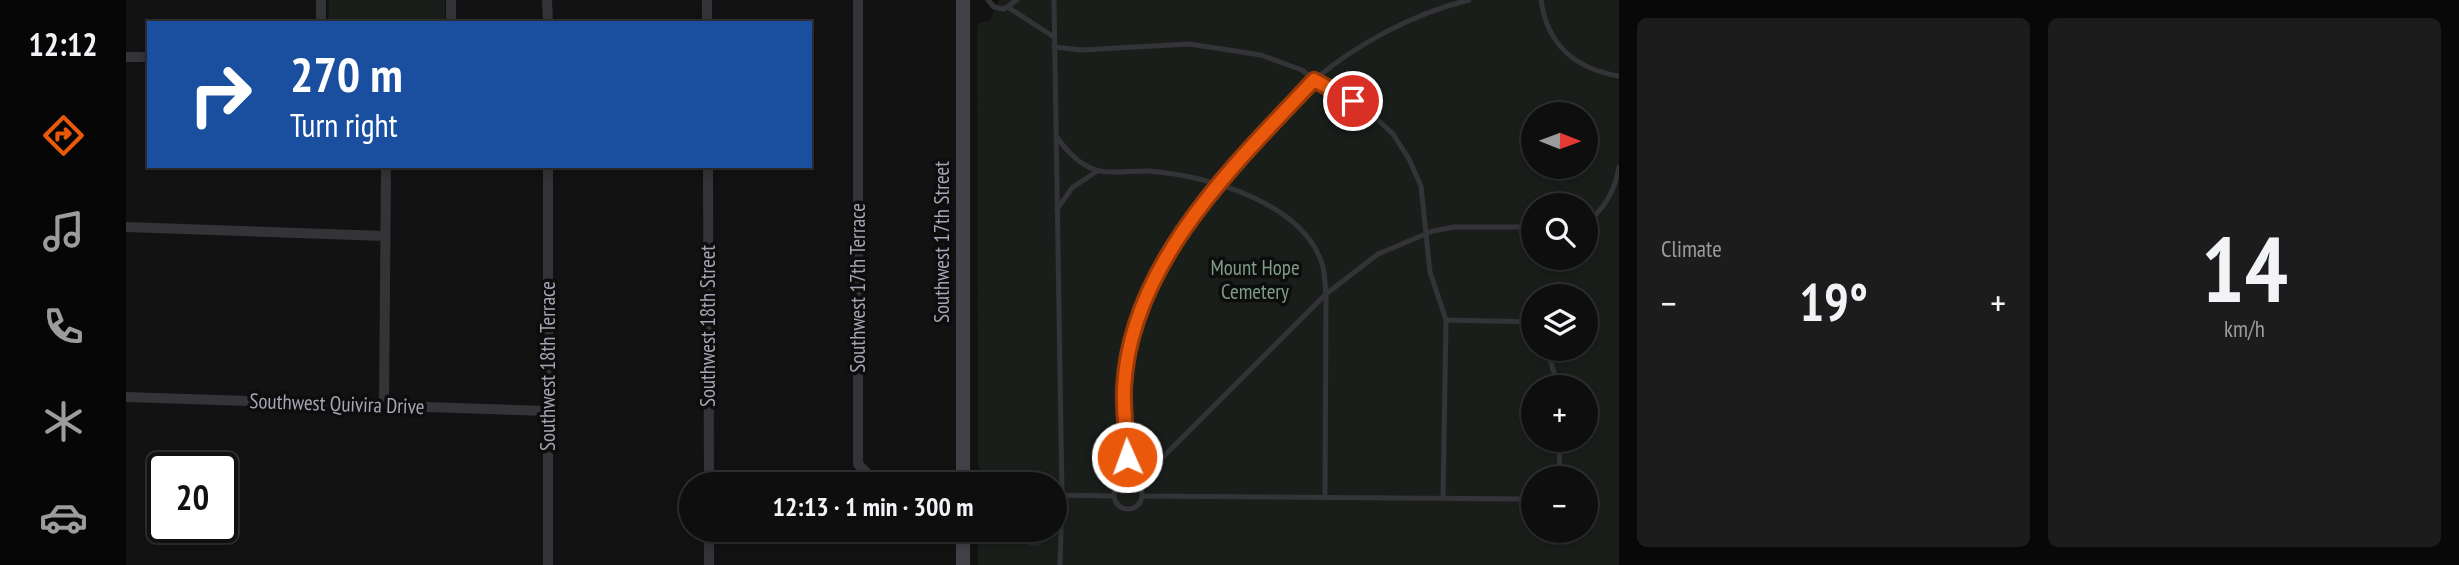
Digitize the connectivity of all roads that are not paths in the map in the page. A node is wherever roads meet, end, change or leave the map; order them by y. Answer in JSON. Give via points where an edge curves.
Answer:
{"nodes":[{"id":1,"x":321,"y":0,"type":"edge"},
{"id":2,"x":451,"y":0,"type":"edge"},
{"id":3,"x":548,"y":0,"type":"edge"},
{"id":4,"x":707,"y":0,"type":"edge"},
{"id":5,"x":858,"y":0,"type":"edge"},
{"id":6,"x":963,"y":0,"type":"edge"},
{"id":7,"x":988,"y":0,"type":"edge"},
{"id":8,"x":1017,"y":0,"type":"edge"},
{"id":9,"x":1054,"y":0,"type":"edge"},
{"id":10,"x":1437,"y":0,"type":"edge"},
{"id":11,"x":1469,"y":0,"type":"edge"},
{"id":12,"x":1541,"y":0,"type":"edge"},
{"id":13,"x":1446,"y":6,"type":"junction"},
{"id":14,"x":1009,"y":8,"type":"junction"},
{"id":15,"x":321,"y":21,"type":"edge"},
{"id":16,"x":451,"y":21,"type":"edge"},
{"id":17,"x":548,"y":21,"type":"edge"},
{"id":18,"x":707,"y":21,"type":"edge"},
{"id":19,"x":1054,"y":37,"type":"junction"},
{"id":20,"x":1054,"y":47,"type":"junction"},
{"id":21,"x":126,"y":57,"type":"edge"},
{"id":22,"x":147,"y":57,"type":"edge"},
{"id":23,"x":1619,"y":76,"type":"edge"},
{"id":24,"x":1314,"y":80,"type":"junction"},
{"id":25,"x":1056,"y":136,"type":"junction"},
{"id":26,"x":1619,"y":167,"type":"edge"},
{"id":27,"x":386,"y":168,"type":"edge"},
{"id":28,"x":548,"y":168,"type":"edge"},
{"id":29,"x":708,"y":168,"type":"edge"},
{"id":30,"x":1097,"y":171,"type":"junction"},
{"id":31,"x":1219,"y":185,"type":"junction"},
{"id":32,"x":1057,"y":209,"type":"junction"},
{"id":33,"x":1598,"y":212,"type":"edge"},
{"id":34,"x":126,"y":227,"type":"edge"},
{"id":35,"x":1521,"y":227,"type":"edge"},
{"id":36,"x":1427,"y":233,"type":"junction"},
{"id":37,"x":385,"y":236,"type":"junction"},
{"id":38,"x":1326,"y":294,"type":"junction"},
{"id":39,"x":1446,"y":320,"type":"junction"},
{"id":40,"x":1521,"y":322,"type":"edge"},
{"id":41,"x":126,"y":397,"type":"edge"},
{"id":42,"x":384,"y":405,"type":"junction"},
{"id":43,"x":548,"y":411,"type":"junction"},
{"id":44,"x":709,"y":472,"type":"edge"},
{"id":45,"x":866,"y":472,"type":"edge"},
{"id":46,"x":963,"y":472,"type":"edge"},
{"id":47,"x":1059,"y":472,"type":"edge"},
{"id":48,"x":1128,"y":481,"type":"junction"},
{"id":49,"x":1136,"y":484,"type":"junction"},
{"id":50,"x":1067,"y":495,"type":"edge"},
{"id":51,"x":1114,"y":496,"type":"junction"},
{"id":52,"x":1142,"y":496,"type":"junction"},
{"id":53,"x":1325,"y":498,"type":"junction"},
{"id":54,"x":1443,"y":499,"type":"junction"},
{"id":55,"x":1521,"y":499,"type":"edge"},
{"id":56,"x":709,"y":542,"type":"edge"},
{"id":57,"x":963,"y":542,"type":"edge"},
{"id":58,"x":1060,"y":542,"type":"edge"},
{"id":59,"x":548,"y":565,"type":"edge"},
{"id":60,"x":709,"y":565,"type":"edge"},
{"id":61,"x":963,"y":565,"type":"edge"},
{"id":62,"x":1060,"y":565,"type":"edge"}],
"edges":[{"from":1,"to":15,"type":"street"},
{"from":2,"to":16,"type":"street"},
{"from":3,"to":17,"type":"street"},
{"from":4,"to":18,"type":"street"},
{"from":5,"to":45,"type":"street","name":"Southwest 17th Terrace","via":[[858,464]]},
{"from":6,"to":46,"type":"main road","name":"Southwest 17th Street"},
{"from":7,"to":14,"type":"lane","via":[[998,9]]},
{"from":8,"to":14,"type":"lane"},
{"from":9,"to":19,"type":"lane"},
{"from":10,"to":13,"type":"lane"},
{"from":11,"to":13,"type":"lane"},
{"from":12,"to":23,"type":"lane","via":[[1543,18],[1554,41],[1572,60],[1595,72]]},
{"from":13,"to":24,"type":"lane","via":[[1391,30]]},
{"from":14,"to":19,"type":"lane"},
{"from":19,"to":20,"type":"lane"},
{"from":20,"to":24,"type":"lane","via":[[1082,50],[1189,44],[1261,55],[1302,70]]},
{"from":20,"to":25,"type":"lane"},
{"from":21,"to":22,"type":"street"},
{"from":24,"to":31,"type":"lane"},
{"from":24,"to":36,"type":"lane","via":[[1349,97],[1393,134],[1421,186]]},
{"from":25,"to":30,"type":"lane","via":[[1067,151]]},
{"from":25,"to":32,"type":"lane"},
{"from":26,"to":33,"type":"lane","via":[[1613,192]]},
{"from":27,"to":37,"type":"street"},
{"from":28,"to":43,"type":"street","name":"Southwest 18th Terrace"},
{"from":29,"to":44,"type":"street","name":"Southwest 18th Street"},
{"from":30,"to":31,"type":"lane","via":[[1149,171]]},
{"from":30,"to":32,"type":"lane","via":[[1072,188]]},
{"from":31,"to":38,"type":"lane","via":[[1267,204],[1296,225],[1322,266]]},
{"from":31,"to":48,"type":"lane","via":[[1150,288],[1135,334],[1124,387]]},
{"from":32,"to":47,"type":"lane"},
{"from":34,"to":37,"type":"street"},
{"from":35,"to":36,"type":"lane","via":[[1454,226]]},
{"from":36,"to":38,"type":"lane","via":[[1378,254]]},
{"from":36,"to":39,"type":"lane","via":[[1430,272]]},
{"from":37,"to":42,"type":"street"},
{"from":38,"to":49,"type":"lane"},
{"from":38,"to":53,"type":"lane"},
{"from":39,"to":40,"type":"lane"},
{"from":39,"to":54,"type":"lane"},
{"from":41,"to":42,"type":"street","name":"Southwest Quivira Drive"},
{"from":42,"to":43,"type":"street","name":"Southwest Quivira Drive"},
{"from":43,"to":59,"type":"street","name":"Southwest 18th Terrace"},
{"from":48,"to":49,"type":"lane"},
{"from":48,"to":51,"type":"lane","via":[[1119,483]]},
{"from":49,"to":52,"type":"lane"},
{"from":50,"to":51,"type":"lane"},
{"from":51,"to":52,"type":"lane","via":[[1126,508],[1135,506]]},
{"from":52,"to":53,"type":"lane"},
{"from":53,"to":54,"type":"lane"},
{"from":54,"to":55,"type":"lane"},
{"from":56,"to":60,"type":"street"},
{"from":57,"to":61,"type":"main road"},
{"from":58,"to":62,"type":"lane"}]}
